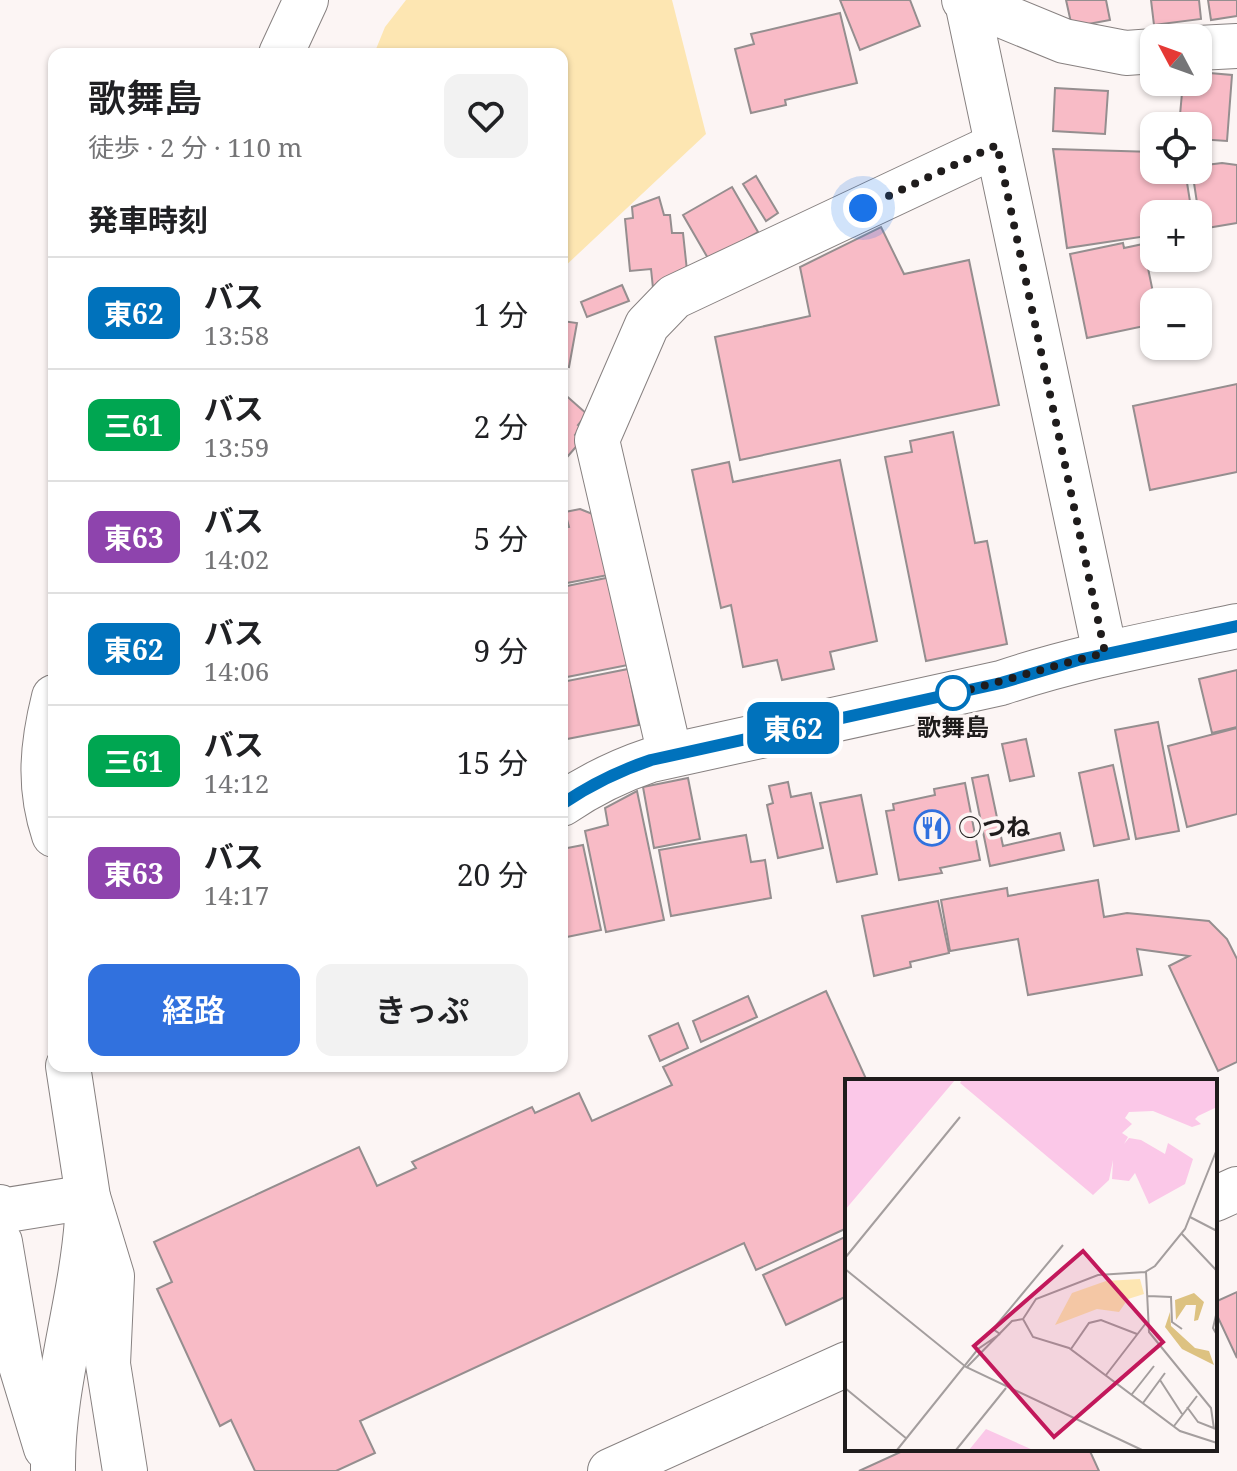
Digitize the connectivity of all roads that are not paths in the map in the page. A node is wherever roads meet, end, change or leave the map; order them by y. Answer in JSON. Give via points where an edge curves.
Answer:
{"nodes":[{"id":1,"x":306,"y":0,"type":"edge"},
{"id":2,"x":966,"y":1,"type":"edge"},
{"id":3,"x":1237,"y":46,"type":"edge"},
{"id":4,"x":1212,"y":47,"type":"edge"},
{"id":5,"x":284,"y":48,"type":"edge"},
{"id":6,"x":1140,"y":52,"type":"edge"},
{"id":7,"x":997,"y":145,"type":"junction"},
{"id":8,"x":1237,"y":626,"type":"edge"},
{"id":9,"x":1105,"y":653,"type":"junction"},
{"id":10,"x":48,"y":721,"type":"edge"},
{"id":11,"x":670,"y":755,"type":"junction"},
{"id":12,"x":568,"y":800,"type":"edge"},
{"id":13,"x":48,"y":812,"type":"edge"},
{"id":14,"x":69,"y":1072,"type":"edge"},
{"id":15,"x":1237,"y":1189,"type":"edge"},
{"id":16,"x":88,"y":1197,"type":"junction"},
{"id":17,"x":1217,"y":1198,"type":"edge"},
{"id":18,"x":0,"y":1209,"type":"edge"},
{"id":19,"x":0,"y":1236,"type":"edge"},
{"id":20,"x":0,"y":1242,"type":"edge"},
{"id":21,"x":845,"y":1365,"type":"edge"},
{"id":22,"x":53,"y":1470,"type":"edge"},
{"id":23,"x":125,"y":1471,"type":"edge"},
{"id":24,"x":610,"y":1471,"type":"edge"}],
"edges":[{"from":1,"to":5,"type":"street"},
{"from":2,"to":6,"type":"street","via":[[1064,41]]},
{"from":2,"to":7,"type":"street"},
{"from":3,"to":4,"type":"street"},
{"from":7,"to":9,"type":"street"},
{"from":7,"to":11,"type":"street","via":[[674,297],[647,325],[597,440]]},
{"from":8,"to":9,"type":"street"},
{"from":9,"to":11,"type":"street","via":[[1001,683]]},
{"from":10,"to":13,"type":"street","via":[[42,768]]},
{"from":11,"to":12,"type":"street","via":[[623,769]]},
{"from":14,"to":16,"type":"street"},
{"from":15,"to":17,"type":"street"},
{"from":16,"to":18,"type":"street"},
{"from":16,"to":22,"type":"street","via":[[84,1265],[58,1393]]},
{"from":16,"to":23,"type":"street","via":[[112,1276],[108,1364]]},
{"from":18,"to":19,"type":"street"},
{"from":20,"to":22,"type":"street","via":[[21,1366]]},
{"from":21,"to":24,"type":"street"}]}
